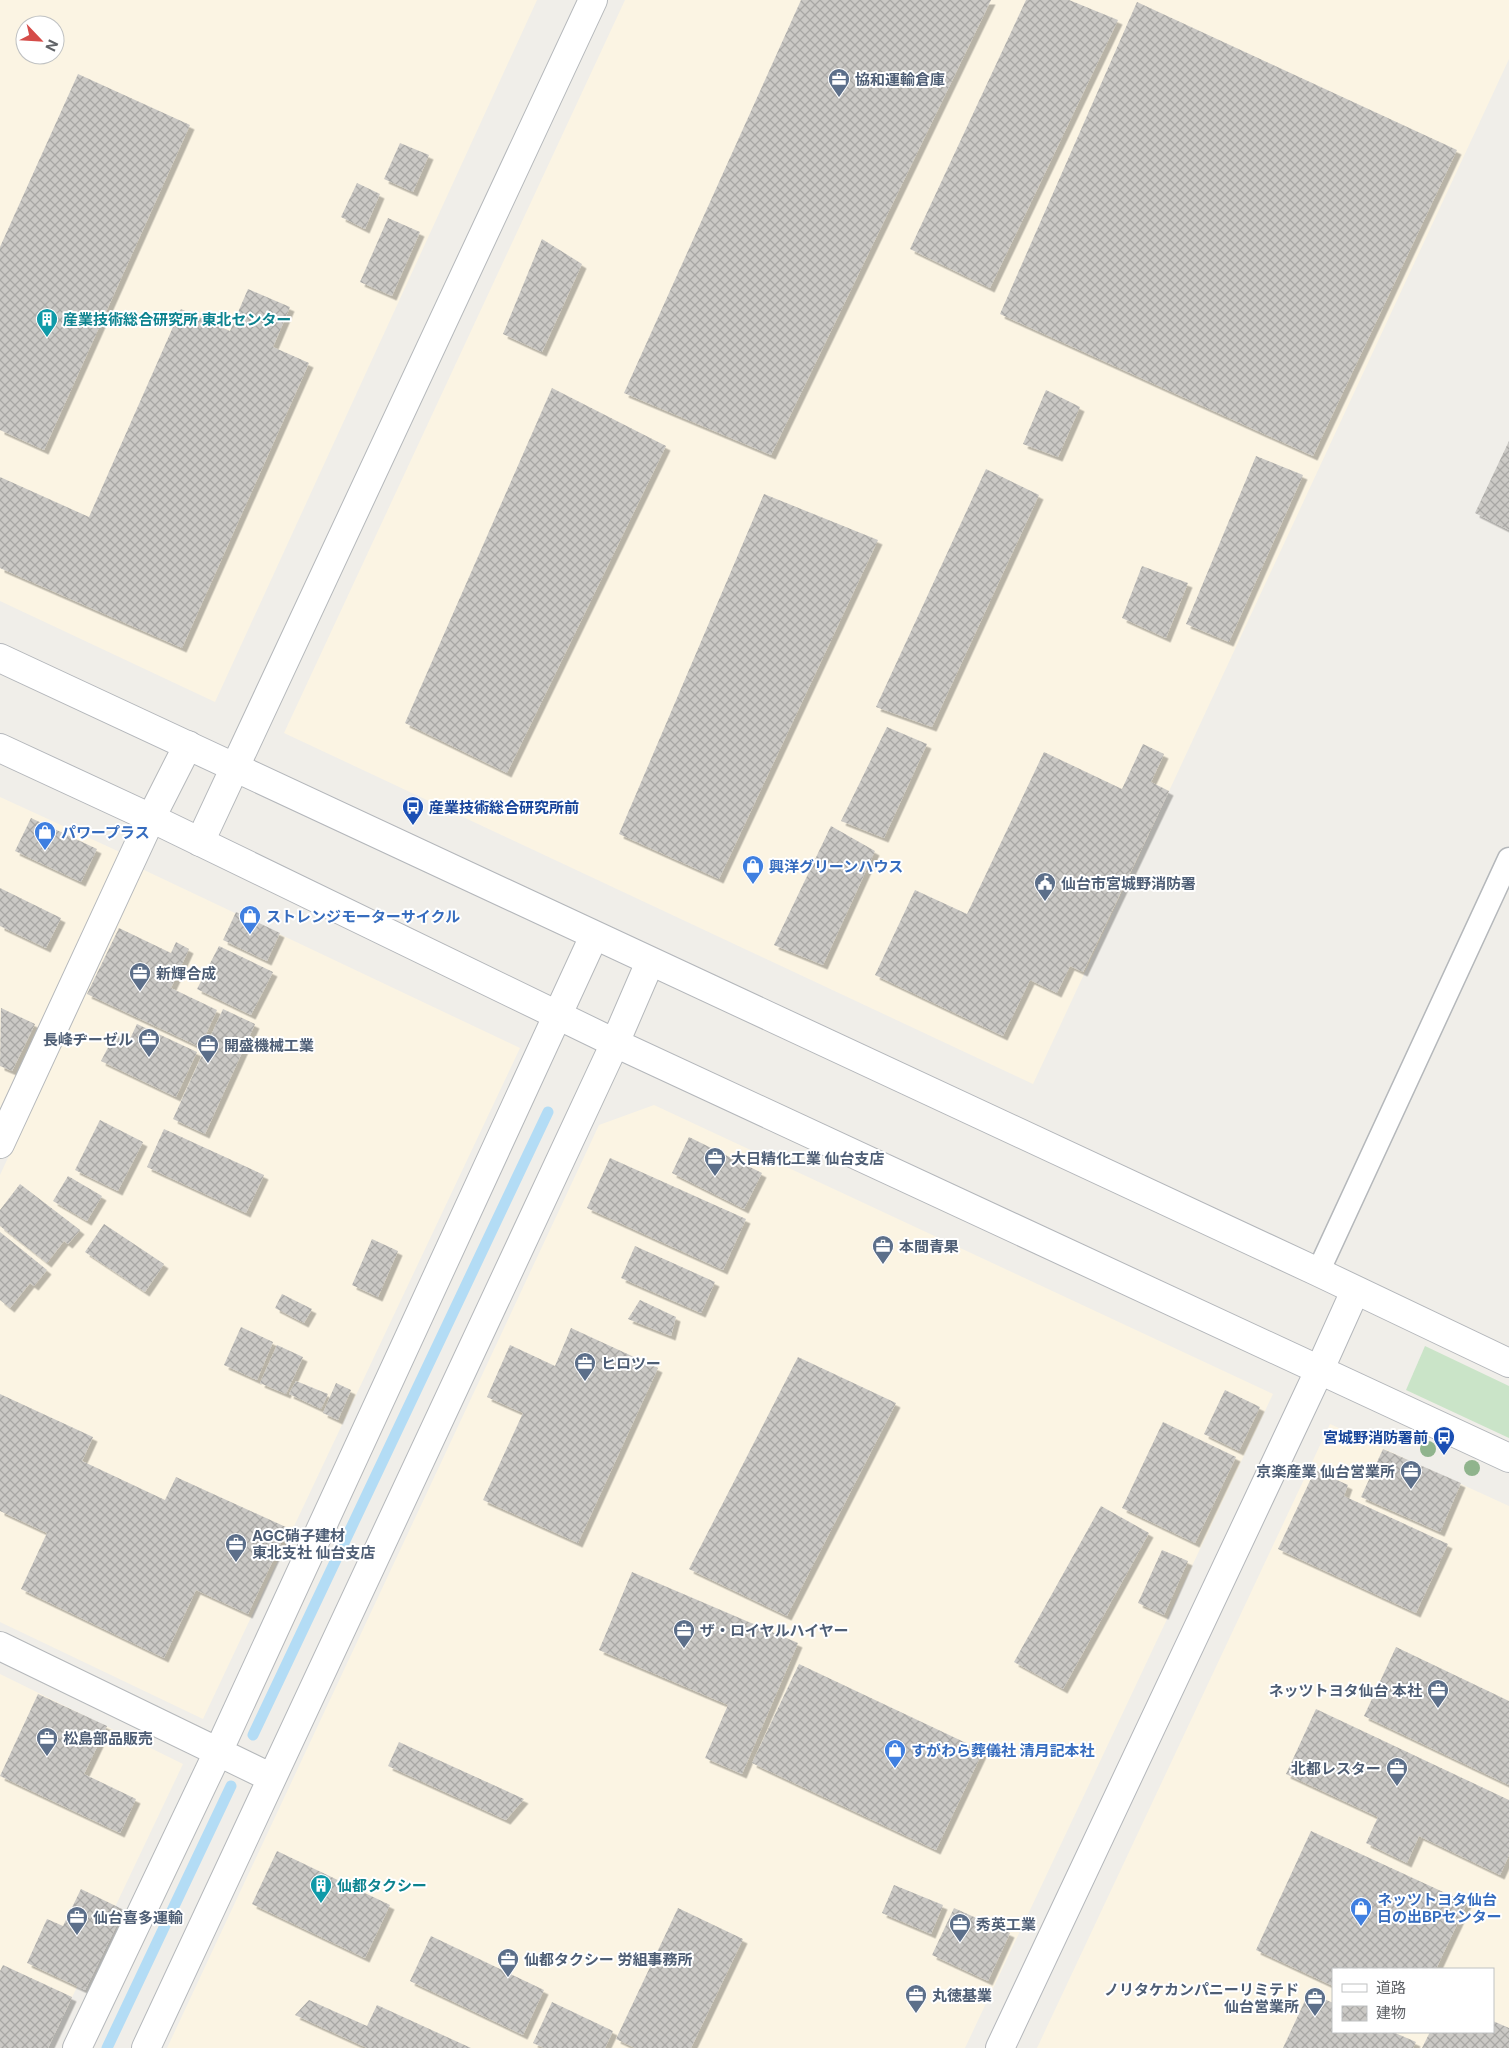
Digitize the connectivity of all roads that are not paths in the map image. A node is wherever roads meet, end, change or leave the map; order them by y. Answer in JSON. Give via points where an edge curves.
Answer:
{"nodes":[{"id":1,"x":593,"y":0,"type":"edge"},
{"id":2,"x":0,"y":658,"type":"edge"},
{"id":3,"x":188,"y":745,"type":"junction"},
{"id":4,"x":0,"y":748,"type":"edge"},
{"id":5,"x":234,"y":767,"type":"junction"},
{"id":6,"x":151,"y":818,"type":"junction"},
{"id":7,"x":200,"y":842,"type":"junction"},
{"id":8,"x":1509,"y":859,"type":"edge"},
{"id":9,"x":594,"y":936,"type":"junction"},
{"id":10,"x":650,"y":962,"type":"junction"},
{"id":11,"x":558,"y":1016,"type":"junction"},
{"id":12,"x":615,"y":1043,"type":"junction"},
{"id":13,"x":0,"y":1144,"type":"edge"},
{"id":14,"x":1318,"y":1272,"type":"junction"},
{"id":15,"x":1356,"y":1291,"type":"junction"},
{"id":16,"x":1509,"y":1364,"type":"edge"},
{"id":17,"x":1320,"y":1371,"type":"junction"},
{"id":18,"x":1509,"y":1458,"type":"edge"},
{"id":19,"x":0,"y":1646,"type":"edge"},
{"id":20,"x":218,"y":1752,"type":"junction"},
{"id":21,"x":272,"y":1778,"type":"junction"},
{"id":22,"x":77,"y":2048,"type":"edge"},
{"id":23,"x":146,"y":2048,"type":"edge"},
{"id":24,"x":1000,"y":2048,"type":"edge"}],
"edges":[{"from":1,"to":5,"type":"street"},
{"from":2,"to":3,"type":"street"},
{"from":3,"to":5,"type":"street"},
{"from":3,"to":6,"type":"street"},
{"from":4,"to":6,"type":"street"},
{"from":5,"to":7,"type":"street"},
{"from":5,"to":9,"type":"street"},
{"from":6,"to":7,"type":"street"},
{"from":6,"to":13,"type":"street"},
{"from":7,"to":11,"type":"street"},
{"from":8,"to":14,"type":"lane"},
{"from":9,"to":10,"type":"street"},
{"from":9,"to":11,"type":"street"},
{"from":10,"to":12,"type":"street"},
{"from":10,"to":14,"type":"street"},
{"from":11,"to":12,"type":"street"},
{"from":11,"to":20,"type":"street"},
{"from":12,"to":17,"type":"street"},
{"from":12,"to":21,"type":"street"},
{"from":14,"to":15,"type":"street"},
{"from":15,"to":16,"type":"street"},
{"from":15,"to":17,"type":"street"},
{"from":17,"to":18,"type":"street"},
{"from":17,"to":24,"type":"street"},
{"from":19,"to":20,"type":"street"},
{"from":20,"to":21,"type":"street"},
{"from":20,"to":22,"type":"street"},
{"from":21,"to":23,"type":"street"}]}
